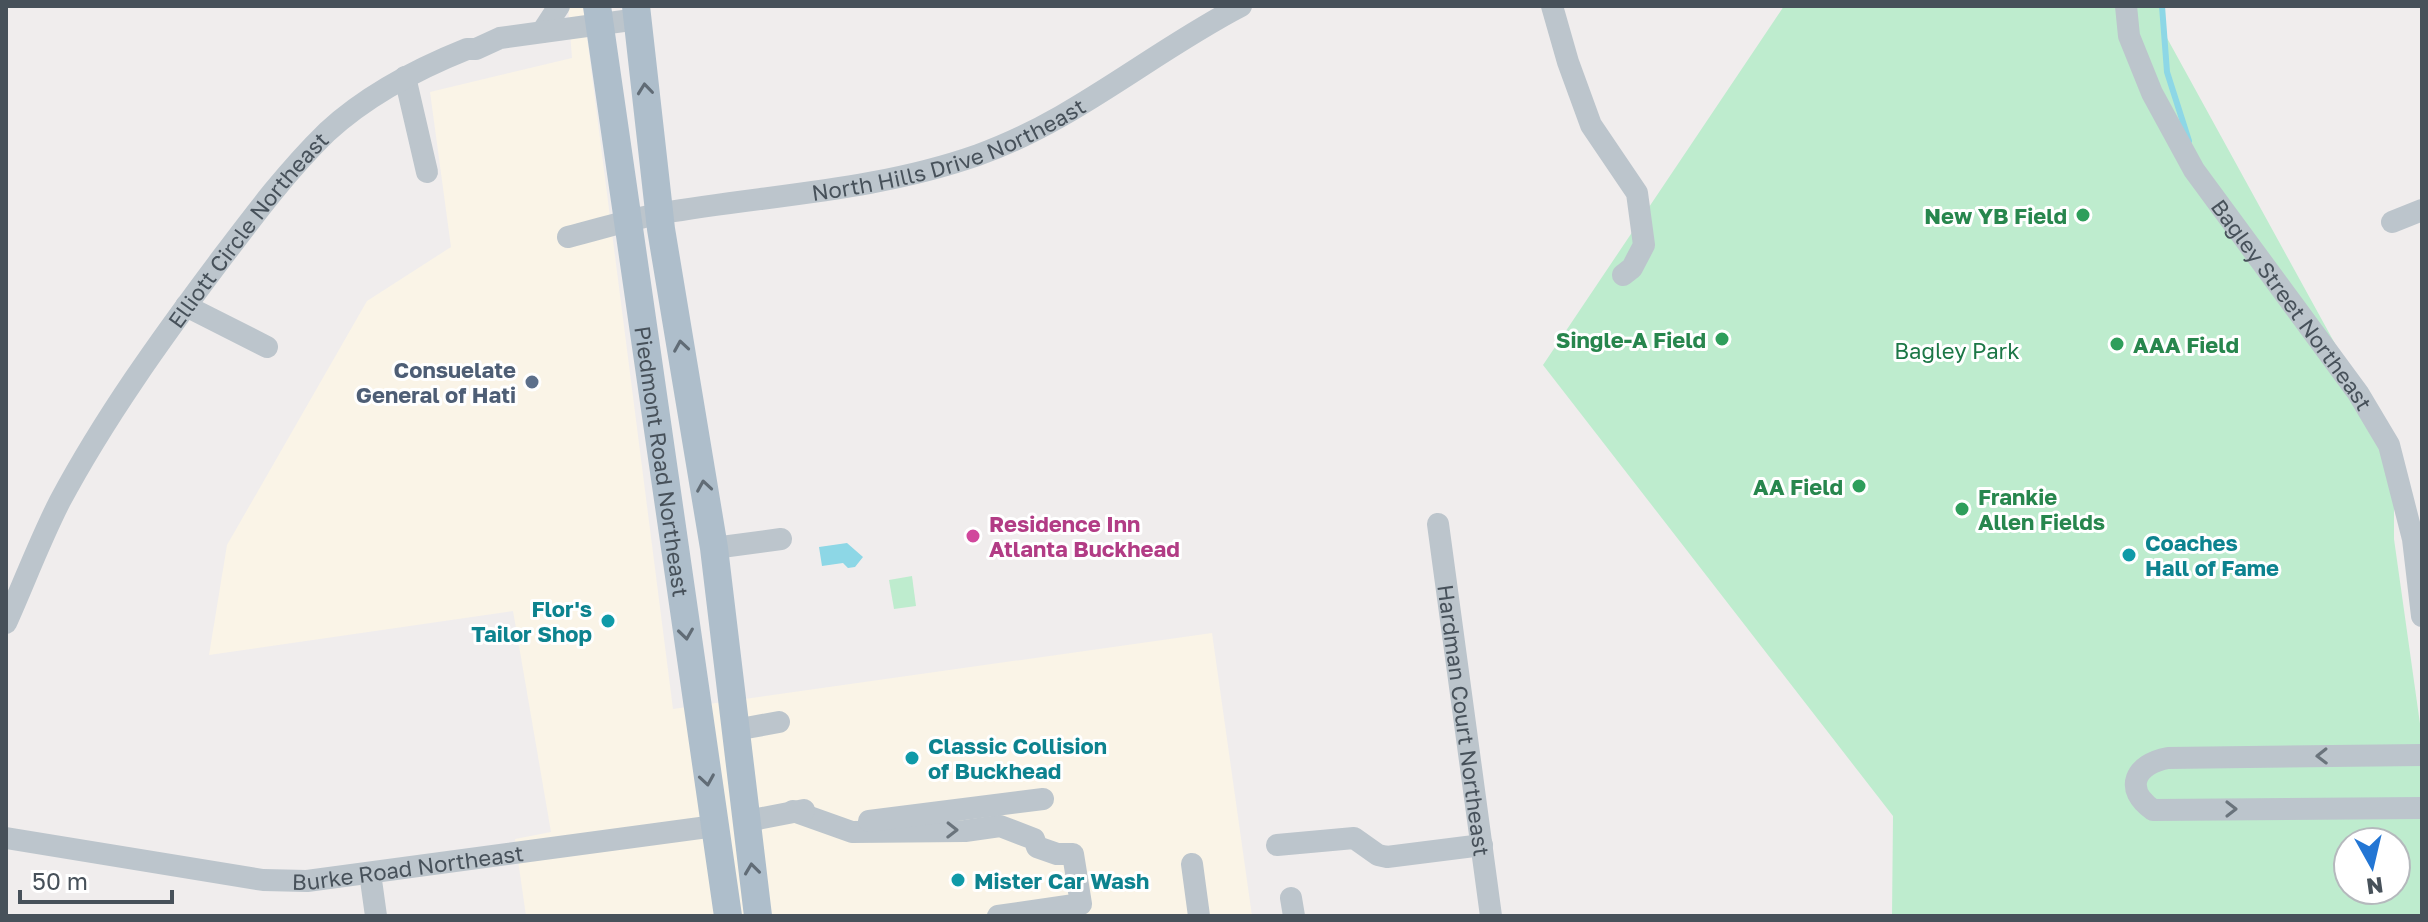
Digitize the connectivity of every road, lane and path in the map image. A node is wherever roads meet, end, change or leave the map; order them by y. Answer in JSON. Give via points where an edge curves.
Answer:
{"nodes":[{"id":1,"x":559,"y":6,"type":"edge"},
{"id":2,"x":1241,"y":6,"type":"edge"},
{"id":3,"x":1552,"y":6,"type":"edge"},
{"id":4,"x":2126,"y":6,"type":"edge"},
{"id":5,"x":637,"y":12,"type":"edge"},
{"id":6,"x":598,"y":15,"type":"edge"},
{"id":7,"x":542,"y":32,"type":"junction"},
{"id":8,"x":405,"y":77,"type":"junction"},
{"id":9,"x":427,"y":172,"type":"dead end"},
{"id":10,"x":2422,"y":210,"type":"edge"},
{"id":11,"x":659,"y":214,"type":"junction"},
{"id":12,"x":2392,"y":222,"type":"dead end"},
{"id":13,"x":627,"y":223,"type":"junction"},
{"id":14,"x":568,"y":237,"type":"dead end"},
{"id":15,"x":1623,"y":275,"type":"dead end"},
{"id":16,"x":186,"y":306,"type":"junction"},
{"id":17,"x":267,"y":347,"type":"dead end"},
{"id":18,"x":1438,"y":524,"type":"dead end"},
{"id":19,"x":781,"y":539,"type":"dead end"},
{"id":20,"x":714,"y":548,"type":"junction"},
{"id":21,"x":2422,"y":616,"type":"edge"},
{"id":22,"x":6,"y":623,"type":"edge"},
{"id":23,"x":779,"y":722,"type":"dead end"},
{"id":24,"x":735,"y":730,"type":"junction"},
{"id":25,"x":2422,"y":755,"type":"edge"},
{"id":26,"x":1043,"y":799,"type":"dead end"},
{"id":27,"x":2422,"y":808,"type":"edge"},
{"id":28,"x":793,"y":811,"type":"junction"},
{"id":29,"x":747,"y":821,"type":"junction"},
{"id":30,"x":715,"y":826,"type":"junction"},
{"id":31,"x":6,"y":838,"type":"edge"},
{"id":32,"x":1277,"y":845,"type":"dead end"},
{"id":33,"x":1482,"y":845,"type":"junction"},
{"id":34,"x":1192,"y":864,"type":"dead end"},
{"id":35,"x":370,"y":873,"type":"junction"},
{"id":36,"x":376,"y":916,"type":"edge"},
{"id":37,"x":728,"y":916,"type":"edge"},
{"id":38,"x":758,"y":916,"type":"edge"},
{"id":39,"x":998,"y":916,"type":"edge"},
{"id":40,"x":1199,"y":916,"type":"edge"},
{"id":41,"x":1491,"y":916,"type":"edge"}],
"edges":[{"from":1,"to":7,"type":"street"},
{"from":2,"to":11,"type":"street","name":"North Hills Drive Northeast","via":[[1064,115],[981,154],[884,181]]},
{"from":3,"to":15,"type":"street","via":[[1591,125],[1637,193],[1644,245]]},
{"from":4,"to":21,"type":"street","name":"Bagley Street Northeast","via":[[2129,36],[2152,93],[2194,170],[2358,393],[2389,445],[2413,539]]},
{"from":5,"to":6,"type":"street","name":"Elliott Circle Northeast"},
{"from":11,"to":5,"type":"main road","name":"Piedmont Road Northeast","one_way":true},
{"from":6,"to":7,"type":"street","name":"Elliott Circle Northeast"},
{"from":6,"to":13,"type":"main road","name":"Piedmont Road Northeast"},
{"from":7,"to":8,"type":"street","name":"Elliott Circle Northeast","via":[[500,38]]},
{"from":8,"to":9,"type":"street"},
{"from":8,"to":16,"type":"street","name":"Elliott Circle Northeast","via":[[328,131],[274,189]]},
{"from":10,"to":12,"type":"street"},
{"from":11,"to":13,"type":"street","name":"North Hills Drive Northeast"},
{"from":20,"to":11,"type":"main road","name":"Piedmont Road Northeast","one_way":true},
{"from":13,"to":14,"type":"street","name":"North Hills Drive Northeast"},
{"from":13,"to":30,"type":"main road","name":"Piedmont Road Northeast","one_way":true},
{"from":16,"to":17,"type":"street"},
{"from":16,"to":22,"type":"street","name":"Elliott Circle Northeast","via":[[108,417],[59,502]]},
{"from":18,"to":33,"type":"street","name":"Hardman Court Northeast"},
{"from":19,"to":20,"type":"street"},
{"from":20,"to":24,"type":"main road","name":"Piedmont Road Northeast"},
{"from":23,"to":24,"type":"street"},
{"from":24,"to":29,"type":"main road","name":"Piedmont Road Northeast"},
{"from":25,"to":27,"type":"street","one_way":true,"via":[[2168,758],[2144,766],[2136,791],[2153,810]]},
{"from":26,"to":28,"type":"street","via":[[864,821],[816,809]]},
{"from":28,"to":29,"type":"street"},
{"from":28,"to":39,"type":"street","one_way":true,"via":[[852,832],[1000,826],[1034,839],[1062,842],[1073,854],[1081,904]]},
{"from":38,"to":29,"type":"main road","name":"Piedmont Road Northeast","one_way":true},
{"from":30,"to":35,"type":"street","name":"Burke Road Northeast"},
{"from":30,"to":37,"type":"main road","name":"Piedmont Road Northeast"},
{"from":31,"to":35,"type":"street","name":"Burke Road Northeast","via":[[263,880]]},
{"from":32,"to":33,"type":"street","via":[[1354,838],[1387,857]]},
{"from":33,"to":41,"type":"street","name":"Hardman Court Northeast"},
{"from":34,"to":40,"type":"street"},
{"from":35,"to":36,"type":"street"}]}
